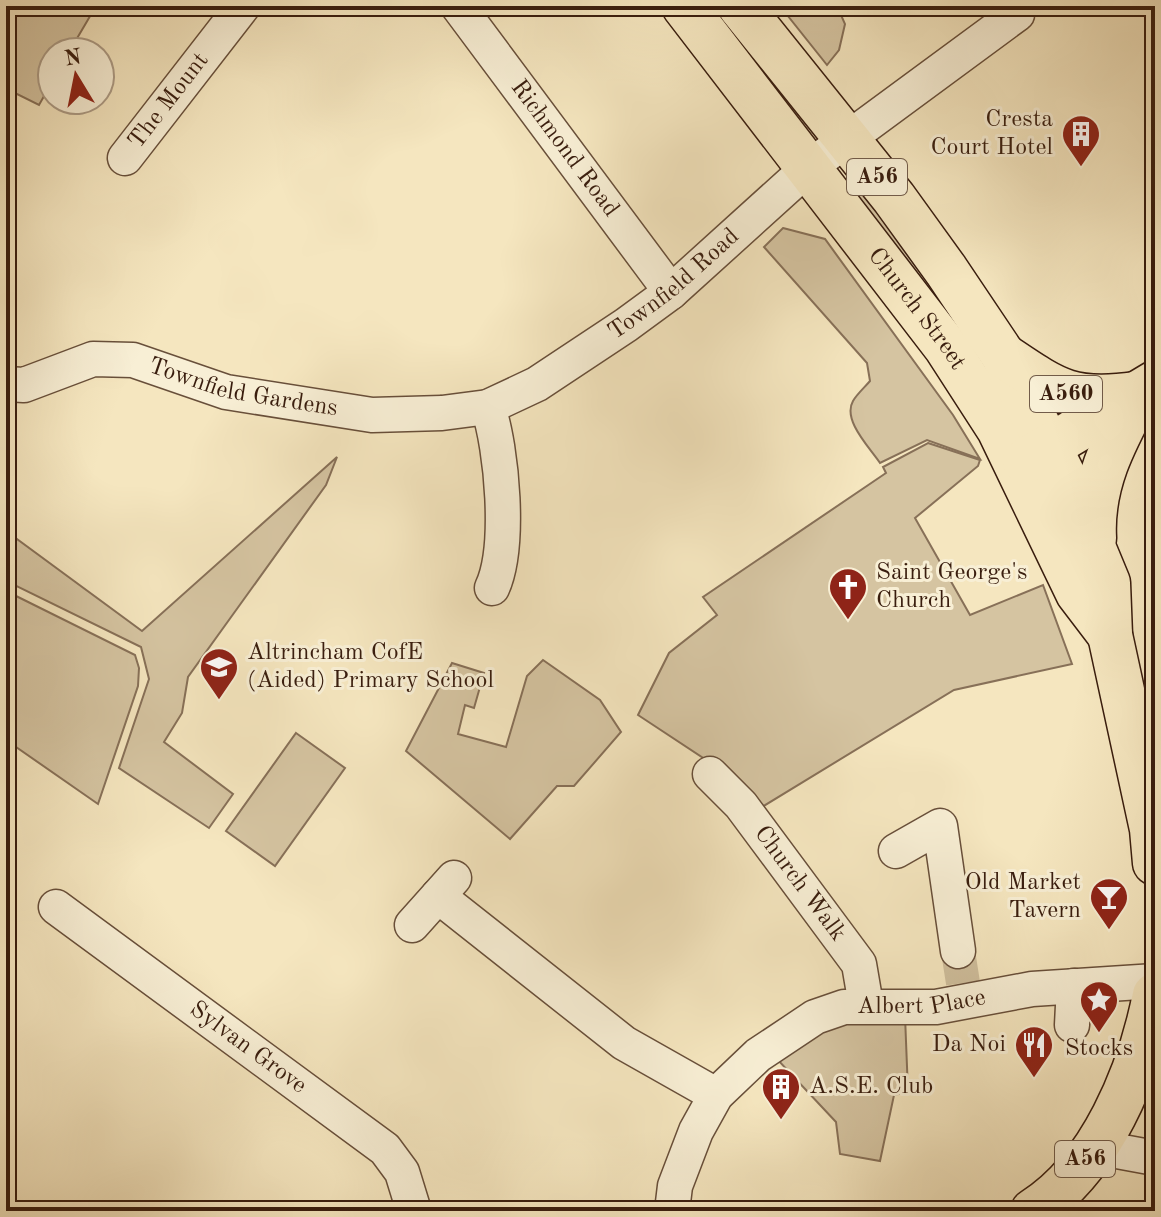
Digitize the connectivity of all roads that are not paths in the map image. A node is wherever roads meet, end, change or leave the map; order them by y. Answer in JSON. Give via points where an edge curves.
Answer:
{"nodes":[{"id":1,"x":243,"y":6,"type":"edge"},
{"id":2,"x":458,"y":6,"type":"edge"},
{"id":3,"x":684,"y":6,"type":"edge"},
{"id":4,"x":740,"y":6,"type":"edge"},
{"id":5,"x":1016,"y":6,"type":"edge"},
{"id":6,"x":847,"y":141,"type":"junction"},
{"id":7,"x":125,"y":158,"type":"dead end"},
{"id":8,"x":808,"y":168,"type":"junction"},
{"id":9,"x":671,"y":292,"type":"junction"},
{"id":10,"x":1003,"y":355,"type":"junction"},
{"id":11,"x":6,"y":384,"type":"edge"},
{"id":12,"x":1148,"y":388,"type":"edge"},
{"id":13,"x":488,"y":407,"type":"junction"},
{"id":14,"x":1033,"y":456,"type":"junction"},
{"id":15,"x":1094,"y":544,"type":"junction"},
{"id":16,"x":492,"y":588,"type":"dead end"},
{"id":17,"x":1110,"y":635,"type":"junction"},
{"id":18,"x":710,"y":774,"type":"dead end"},
{"id":19,"x":896,"y":851,"type":"dead end"},
{"id":20,"x":1155,"y":863,"type":"edge"},
{"id":21,"x":56,"y":907,"type":"dead end"},
{"id":22,"x":412,"y":925,"type":"dead end"},
{"id":23,"x":962,"y":979,"type":"junction"},
{"id":24,"x":1155,"y":981,"type":"edge"},
{"id":25,"x":1074,"y":986,"type":"junction"},
{"id":26,"x":1155,"y":995,"type":"edge"},
{"id":27,"x":866,"y":1005,"type":"junction"},
{"id":28,"x":1072,"y":1025,"type":"dead end"},
{"id":29,"x":716,"y":1095,"type":"junction"},
{"id":30,"x":1098,"y":1141,"type":"junction"},
{"id":31,"x":1155,"y":1158,"type":"edge"},
{"id":32,"x":414,"y":1211,"type":"edge"},
{"id":33,"x":672,"y":1211,"type":"edge"},
{"id":34,"x":1033,"y":1211,"type":"edge"}],
"edges":[{"from":1,"to":7,"type":"street","name":"The Mount"},
{"from":2,"to":9,"type":"street","name":"Richmond Road"},
{"from":3,"to":8,"type":"highway","name":"Church Street","number":"A56"},
{"from":4,"to":6,"type":"highway","name":"Church Street","number":"A56"},
{"from":5,"to":6,"type":"street","name":"Townfield Road","via":[[1017,14]]},
{"from":6,"to":8,"type":"street","name":"Townfield Road"},
{"from":6,"to":10,"type":"highway","name":"Church Street","number":"A56","via":[[894,198]]},
{"from":8,"to":9,"type":"street","name":"Townfield Road"},
{"from":8,"to":14,"type":"highway","name":"Church Street","number":"A56","via":[[946,347],[999,429]]},
{"from":9,"to":13,"type":"street","name":"Townfield Road","via":[[537,384]]},
{"from":10,"to":12,"type":"highway","number":"A560","via":[[1046,385],[1077,397]]},
{"from":10,"to":14,"type":"highway","name":"Church Street","number":"A56"},
{"from":11,"to":13,"type":"street","name":"Townfield Gardens","via":[[24,385],[93,359],[133,360],[226,392],[372,415]]},
{"from":12,"to":14,"type":"highway","number":"A560"},
{"from":12,"to":15,"type":"highway","number":"A560","via":[[1101,472]]},
{"from":13,"to":16,"type":"street","via":[[499,447],[501,517],[498,576]]},
{"from":14,"to":15,"type":"highway","name":"Church Street","number":"A56"},
{"from":14,"to":17,"type":"highway","name":"Church Street","number":"A56","via":[[1078,593]]},
{"from":15,"to":17,"type":"highway","name":"Church Street","number":"A56","via":[[1108,583]]},
{"from":17,"to":20,"type":"highway","name":"Church Street","number":"A56"},
{"from":18,"to":27,"type":"street","name":"Church Walk","via":[[741,805],[859,964]]},
{"from":19,"to":23,"type":"street","via":[[940,826]]},
{"from":21,"to":32,"type":"street","name":"Sylvan Grove","via":[[385,1149],[402,1172]]},
{"from":22,"to":29,"type":"street","via":[[446,887],[624,1043]]},
{"from":23,"to":25,"type":"street","name":"Albert Place","via":[[1032,989]]},
{"from":23,"to":27,"type":"street","name":"Albert Place","via":[[936,1007]]},
{"from":24,"to":25,"type":"street","name":"Albert Place"},
{"from":25,"to":28,"type":"street"},
{"from":26,"to":30,"type":"highway","number":"A56","via":[[1142,1046]]},
{"from":27,"to":29,"type":"street","name":"Albert Place","via":[[844,1007],[791,1030]]},
{"from":29,"to":33,"type":"street","name":"Albert Place","via":[[675,1186]]},
{"from":30,"to":31,"type":"street","via":[[1117,1151]]},
{"from":30,"to":34,"type":"highway","number":"A56","via":[[1072,1177]]}]}
